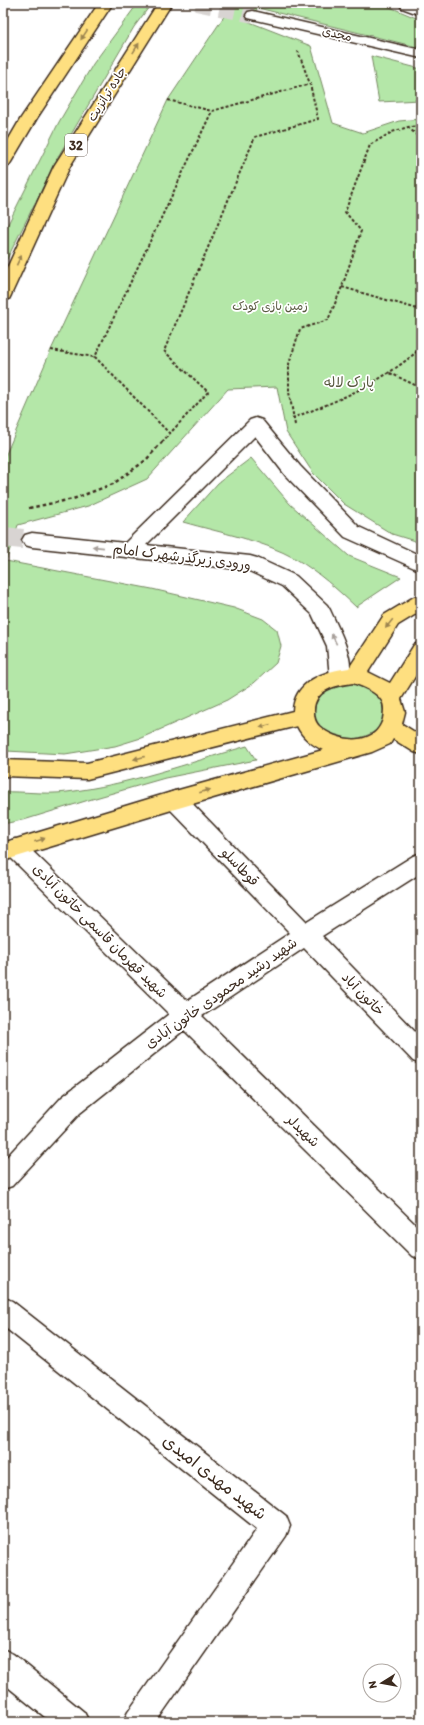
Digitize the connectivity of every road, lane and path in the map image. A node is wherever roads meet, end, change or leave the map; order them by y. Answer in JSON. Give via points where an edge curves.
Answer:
{"nodes":[{"id":1,"x":106,"y":3,"type":"edge"},
{"id":2,"x":165,"y":3,"type":"edge"},
{"id":3,"x":406,"y":4,"type":"edge"},
{"id":4,"x":421,"y":11,"type":"edge"},
{"id":5,"x":254,"y":14,"type":"tunnel mouth"},
{"id":6,"x":292,"y":49,"type":"dead end"},
{"id":7,"x":421,"y":54,"type":"edge"},
{"id":8,"x":310,"y":84,"type":"junction"},
{"id":9,"x":168,"y":100,"type":"dead end"},
{"id":10,"x":212,"y":111,"type":"junction"},
{"id":11,"x":421,"y":126,"type":"edge"},
{"id":12,"x":408,"y":127,"type":"junction"},
{"id":13,"x":421,"y":139,"type":"edge"},
{"id":14,"x":3,"y":162,"type":"edge"},
{"id":15,"x":342,"y":287,"type":"junction"},
{"id":16,"x":3,"y":295,"type":"edge"},
{"id":17,"x":421,"y":310,"type":"edge"},
{"id":18,"x":421,"y":348,"type":"edge"},
{"id":19,"x":52,"y":350,"type":"dead end"},
{"id":20,"x":94,"y":357,"type":"junction"},
{"id":21,"x":390,"y":373,"type":"junction"},
{"id":22,"x":421,"y":388,"type":"edge"},
{"id":23,"x":292,"y":418,"type":"junction"},
{"id":24,"x":297,"y":431,"type":"dead end"},
{"id":25,"x":170,"y":434,"type":"junction"},
{"id":26,"x":29,"y":508,"type":"dead end"},
{"id":27,"x":32,"y":540,"type":"tunnel mouth"},
{"id":28,"x":130,"y":550,"type":"junction"},
{"id":29,"x":421,"y":564,"type":"edge"},
{"id":30,"x":421,"y":602,"type":"edge"},
{"id":31,"x":421,"y":650,"type":"edge"},
{"id":32,"x":347,"y":676,"type":"junction"},
{"id":33,"x":391,"y":698,"type":"junction"},
{"id":34,"x":303,"y":716,"type":"junction"},
{"id":35,"x":391,"y":728,"type":"junction"},
{"id":36,"x":421,"y":746,"type":"edge"},
{"id":37,"x":362,"y":747,"type":"junction"},
{"id":38,"x":3,"y":768,"type":"edge"},
{"id":39,"x":175,"y":800,"type":"junction"},
{"id":40,"x":6,"y":850,"type":"edge"},
{"id":41,"x":421,"y":862,"type":"edge"},
{"id":42,"x":305,"y":935,"type":"junction"},
{"id":43,"x":185,"y":1015,"type":"junction"},
{"id":44,"x":421,"y":1054,"type":"edge"},
{"id":45,"x":3,"y":1178,"type":"edge"},
{"id":46,"x":421,"y":1247,"type":"edge"},
{"id":47,"x":3,"y":1310,"type":"edge"},
{"id":48,"x":3,"y":1664,"type":"edge"},
{"id":49,"x":74,"y":1722,"type":"edge"},
{"id":50,"x":138,"y":1722,"type":"edge"}],
"edges":[{"from":1,"to":14,"type":"main road","one_way":true,"via":[[29,118]]},
{"from":16,"to":2,"type":"main road","name":"جاده ترانزیت","number":"32","one_way":true,"via":[[62,166]]},
{"from":3,"to":4,"type":"street"},
{"from":5,"to":7,"type":"street","name":"مجدی"},
{"from":6,"to":8,"type":"path","via":[[298,52]]},
{"from":8,"to":10,"type":"path"},
{"from":8,"to":25,"type":"path","via":[[318,119],[255,137],[164,351],[208,392]]},
{"from":9,"to":10,"type":"path"},
{"from":10,"to":20,"type":"path"},
{"from":11,"to":12,"type":"path"},
{"from":12,"to":13,"type":"path"},
{"from":12,"to":15,"type":"path","via":[[392,132],[370,145],[345,212],[361,230]]},
{"from":15,"to":17,"type":"path"},
{"from":15,"to":23,"type":"path","via":[[328,320],[300,329],[289,364]]},
{"from":18,"to":21,"type":"path"},
{"from":19,"to":20,"type":"path"},
{"from":20,"to":25,"type":"path"},
{"from":21,"to":22,"type":"path"},
{"from":21,"to":23,"type":"path","via":[[338,401]]},
{"from":23,"to":24,"type":"path"},
{"from":25,"to":26,"type":"path","via":[[146,460],[113,484],[73,499]]},
{"from":28,"to":27,"type":"street","name":"ورودی زیرگذرشهرک امام","one_way":true},
{"from":28,"to":29,"type":"street","via":[[256,424],[293,471],[352,532]]},
{"from":32,"to":28,"type":"street","name":"ورودی زیرگذرشهرک امام","one_way":true,"via":[[337,646],[320,610],[289,581],[250,563]]},
{"from":30,"to":32,"type":"main road","one_way":true,"via":[[391,620]]},
{"from":31,"to":33,"type":"main road"},
{"from":32,"to":33,"type":"main road","via":[[381,688]]},
{"from":32,"to":34,"type":"main road","via":[[327,680],[316,686],[303,705]]},
{"from":33,"to":35,"type":"main road","via":[[395,710]]},
{"from":34,"to":37,"type":"main road","via":[[307,726],[324,741],[336,746]]},
{"from":34,"to":38,"type":"main road","one_way":true,"via":[[87,771]]},
{"from":35,"to":36,"type":"main road"},
{"from":35,"to":37,"type":"main road","via":[[377,742]]},
{"from":39,"to":37,"type":"main road","one_way":true},
{"from":40,"to":39,"type":"main road","one_way":true},
{"from":39,"to":42,"type":"street","name":"قوطاسلو"},
{"from":40,"to":43,"type":"street","name":"شهید قهرمان قاسمی خاتون آبادی"},
{"from":41,"to":42,"type":"street","name":"شهید رشید محمودی خاتون آبادی"},
{"from":42,"to":43,"type":"street","name":"شهید رشید محمودی خاتون آبادی"},
{"from":42,"to":44,"type":"street","name":"خاتون آباد"},
{"from":43,"to":45,"type":"street","name":"شهید رشید محمودی خاتون آبادی","via":[[71,1105]]},
{"from":43,"to":46,"type":"street","name":"شهیدلر"},
{"from":47,"to":50,"type":"street","name":"شهید مهدی امیدی","via":[[276,1526]]},
{"from":48,"to":49,"type":"street"}]}
